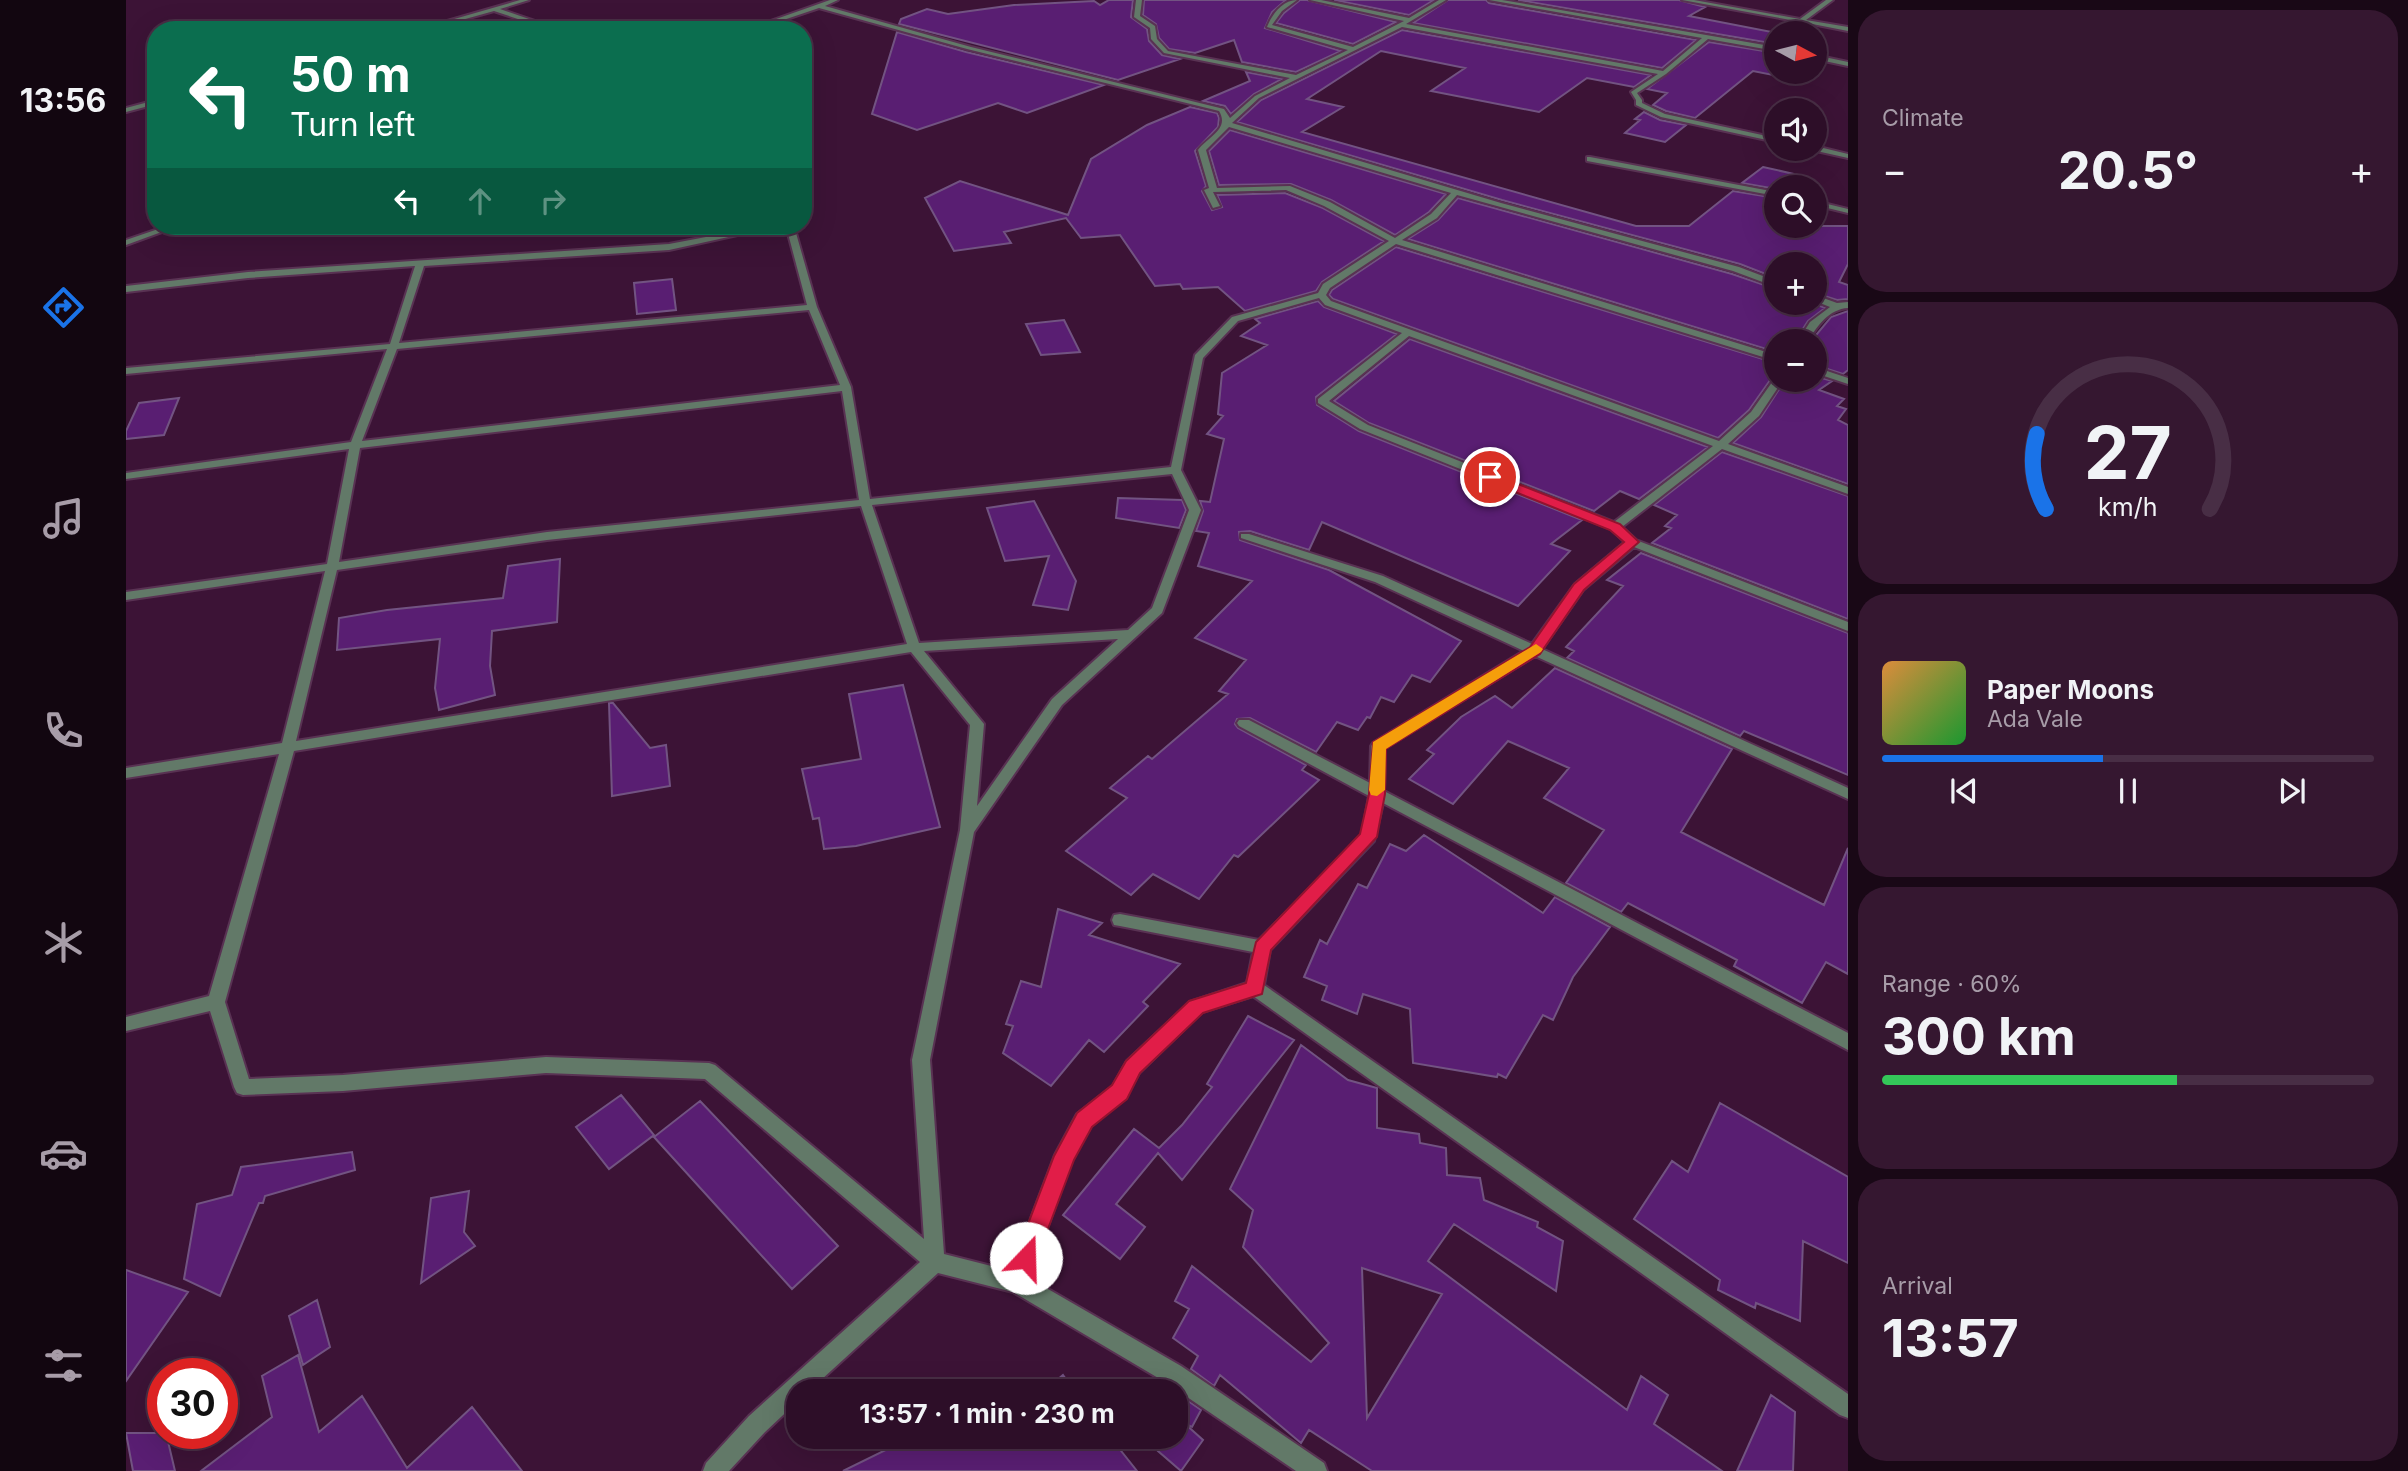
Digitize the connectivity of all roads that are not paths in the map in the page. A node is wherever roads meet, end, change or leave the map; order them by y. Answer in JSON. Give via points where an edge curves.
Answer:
{"nodes":[{"id":1,"x":526,"y":0,"type":"edge"},
{"id":2,"x":835,"y":0,"type":"edge"},
{"id":3,"x":1139,"y":0,"type":"edge"},
{"id":4,"x":1294,"y":0,"type":"edge"},
{"id":5,"x":1313,"y":0,"type":"edge"},
{"id":6,"x":1443,"y":0,"type":"edge"},
{"id":7,"x":1492,"y":0,"type":"edge"},
{"id":8,"x":1685,"y":0,"type":"edge"},
{"id":9,"x":1830,"y":0,"type":"edge"},
{"id":10,"x":819,"y":6,"type":"junction"},
{"id":11,"x":495,"y":9,"type":"junction"},
{"id":12,"x":1409,"y":20,"type":"junction"},
{"id":13,"x":452,"y":21,"type":"edge"},
{"id":14,"x":531,"y":21,"type":"edge"},
{"id":15,"x":775,"y":21,"type":"edge"},
{"id":16,"x":1800,"y":21,"type":"joint"},
{"id":17,"x":1400,"y":26,"type":"junction"},
{"id":18,"x":1827,"y":26,"type":"edge"},
{"id":19,"x":1848,"y":29,"type":"edge"},
{"id":20,"x":1706,"y":38,"type":"junction"},
{"id":21,"x":1764,"y":47,"type":"edge"},
{"id":22,"x":1353,"y":48,"type":"junction"},
{"id":23,"x":1827,"y":60,"type":"edge"},
{"id":24,"x":1848,"y":64,"type":"edge"},
{"id":25,"x":1664,"y":73,"type":"junction"},
{"id":26,"x":1295,"y":77,"type":"junction"},
{"id":27,"x":147,"y":104,"type":"edge"},
{"id":28,"x":126,"y":110,"type":"edge"},
{"id":29,"x":1227,"y":124,"type":"junction"},
{"id":30,"x":1764,"y":137,"type":"edge"},
{"id":31,"x":1827,"y":151,"type":"edge"},
{"id":32,"x":1848,"y":156,"type":"edge"},
{"id":33,"x":1590,"y":159,"type":"dead end"},
{"id":34,"x":1214,"y":190,"type":"junction"},
{"id":35,"x":1457,"y":191,"type":"junction"},
{"id":36,"x":1764,"y":192,"type":"edge"},
{"id":37,"x":1216,"y":205,"type":"dead end"},
{"id":38,"x":1827,"y":206,"type":"edge"},
{"id":39,"x":1848,"y":211,"type":"edge"},
{"id":40,"x":149,"y":235,"type":"edge"},
{"id":41,"x":730,"y":235,"type":"edge"},
{"id":42,"x":792,"y":235,"type":"edge"},
{"id":43,"x":1395,"y":241,"type":"junction"},
{"id":44,"x":126,"y":243,"type":"edge"},
{"id":45,"x":420,"y":265,"type":"junction"},
{"id":46,"x":1764,"y":280,"type":"edge"},
{"id":47,"x":126,"y":289,"type":"edge"},
{"id":48,"x":1321,"y":295,"type":"junction"},
{"id":49,"x":1827,"y":303,"type":"edge"},
{"id":50,"x":1848,"y":305,"type":"edge"},
{"id":51,"x":1836,"y":306,"type":"junction"},
{"id":52,"x":812,"y":307,"type":"junction"},
{"id":53,"x":1810,"y":329,"type":"edge"},
{"id":54,"x":1407,"y":333,"type":"junction"},
{"id":55,"x":394,"y":345,"type":"junction"},
{"id":56,"x":1764,"y":354,"type":"edge"},
{"id":57,"x":126,"y":371,"type":"edge"},
{"id":58,"x":1827,"y":374,"type":"edge"},
{"id":59,"x":1848,"y":381,"type":"edge"},
{"id":60,"x":846,"y":387,"type":"junction"},
{"id":61,"x":1770,"y":392,"type":"edge"},
{"id":62,"x":355,"y":445,"type":"junction"},
{"id":63,"x":1719,"y":446,"type":"junction"},
{"id":64,"x":1176,"y":470,"type":"junction"},
{"id":65,"x":126,"y":476,"type":"edge"},
{"id":66,"x":1848,"y":491,"type":"edge"},
{"id":67,"x":865,"y":502,"type":"junction"},
{"id":68,"x":1615,"y":527,"type":"junction"},
{"id":69,"x":1245,"y":536,"type":"dead end"},
{"id":70,"x":1632,"y":542,"type":"junction"},
{"id":71,"x":332,"y":566,"type":"junction"},
{"id":72,"x":126,"y":596,"type":"edge"},
{"id":73,"x":1848,"y":627,"type":"edge"},
{"id":74,"x":1132,"y":634,"type":"junction"},
{"id":75,"x":914,"y":647,"type":"junction"},
{"id":76,"x":1535,"y":650,"type":"junction"},
{"id":77,"x":1244,"y":723,"type":"dead end"},
{"id":78,"x":288,"y":746,"type":"junction"},
{"id":79,"x":126,"y":773,"type":"edge"},
{"id":80,"x":1377,"y":794,"type":"junction"},
{"id":81,"x":1848,"y":794,"type":"edge"},
{"id":82,"x":967,"y":831,"type":"junction"},
{"id":83,"x":1120,"y":920,"type":"dead end"},
{"id":84,"x":1262,"y":947,"type":"junction"},
{"id":85,"x":1255,"y":988,"type":"junction"},
{"id":86,"x":216,"y":1002,"type":"junction"},
{"id":87,"x":126,"y":1024,"type":"edge"},
{"id":88,"x":1848,"y":1042,"type":"edge"},
{"id":89,"x":935,"y":1262,"type":"junction"},
{"id":90,"x":1017,"y":1283,"type":"junction"},
{"id":91,"x":1848,"y":1407,"type":"edge"},
{"id":92,"x":714,"y":1471,"type":"edge"},
{"id":93,"x":1316,"y":1471,"type":"edge"}],
"edges":[{"from":1,"to":11,"type":"street"},
{"from":2,"to":10,"type":"street"},
{"from":3,"to":26,"type":"street","via":[[1138,17],[1153,27],[1154,40],[1166,52]]},
{"from":4,"to":22,"type":"street","via":[[1269,26]]},
{"from":5,"to":12,"type":"street"},
{"from":6,"to":12,"type":"street"},
{"from":7,"to":20,"type":"street"},
{"from":8,"to":16,"type":"street"},
{"from":9,"to":16,"type":"street"},
{"from":10,"to":15,"type":"street"},
{"from":10,"to":29,"type":"street","via":[[1222,110]]},
{"from":11,"to":13,"type":"street"},
{"from":11,"to":14,"type":"street"},
{"from":12,"to":17,"type":"street"},
{"from":17,"to":22,"type":"street"},
{"from":17,"to":25,"type":"street"},
{"from":18,"to":19,"type":"street"},
{"from":20,"to":21,"type":"street"},
{"from":20,"to":25,"type":"street"},
{"from":22,"to":26,"type":"street"},
{"from":23,"to":24,"type":"street"},
{"from":25,"to":30,"type":"street","via":[[1633,93],[1638,104],[1663,116]]},
{"from":26,"to":29,"type":"street","via":[[1257,97]]},
{"from":27,"to":28,"type":"street"},
{"from":29,"to":34,"type":"street","via":[[1202,150]]},
{"from":29,"to":35,"type":"street"},
{"from":31,"to":32,"type":"street"},
{"from":33,"to":36,"type":"street"},
{"from":34,"to":37,"type":"street","via":[[1208,190]]},
{"from":34,"to":43,"type":"street","via":[[1287,188]]},
{"from":35,"to":43,"type":"street","via":[[1434,216]]},
{"from":35,"to":46,"type":"street"},
{"from":38,"to":39,"type":"street"},
{"from":40,"to":44,"type":"street"},
{"from":41,"to":45,"type":"street","via":[[669,247]]},
{"from":42,"to":52,"type":"street"},
{"from":43,"to":48,"type":"street","via":[[1326,286]]},
{"from":43,"to":56,"type":"street"},
{"from":45,"to":47,"type":"street","via":[[248,275]]},
{"from":45,"to":55,"type":"street"},
{"from":48,"to":54,"type":"street","via":[[1328,303]]},
{"from":48,"to":64,"type":"street","via":[[1235,319],[1198,357]]},
{"from":49,"to":51,"type":"street"},
{"from":50,"to":51,"type":"street"},
{"from":51,"to":53,"type":"street"},
{"from":52,"to":55,"type":"street"},
{"from":52,"to":60,"type":"street"},
{"from":54,"to":63,"type":"street"},
{"from":54,"to":68,"type":"street","via":[[1322,401],[1364,427]]},
{"from":55,"to":57,"type":"street"},
{"from":55,"to":62,"type":"street"},
{"from":58,"to":59,"type":"street"},
{"from":60,"to":62,"type":"street"},
{"from":60,"to":67,"type":"street"},
{"from":61,"to":63,"type":"street","via":[[1755,414]]},
{"from":62,"to":65,"type":"street"},
{"from":62,"to":71,"type":"street"},
{"from":63,"to":66,"type":"street"},
{"from":63,"to":68,"type":"street"},
{"from":64,"to":67,"type":"street"},
{"from":64,"to":74,"type":"street","via":[[1195,510],[1158,610]]},
{"from":67,"to":71,"type":"street","via":[[547,536]]},
{"from":67,"to":75,"type":"street"},
{"from":68,"to":70,"type":"street"},
{"from":69,"to":76,"type":"street","via":[[1379,579]]},
{"from":70,"to":73,"type":"street"},
{"from":70,"to":76,"type":"street","via":[[1579,587]]},
{"from":71,"to":72,"type":"street"},
{"from":71,"to":78,"type":"street"},
{"from":74,"to":75,"type":"street"},
{"from":74,"to":82,"type":"street","via":[[1057,702]]},
{"from":75,"to":78,"type":"street"},
{"from":75,"to":82,"type":"street","via":[[977,724]]},
{"from":76,"to":80,"type":"street","via":[[1378,746]]},
{"from":76,"to":81,"type":"street"},
{"from":77,"to":80,"type":"street"},
{"from":78,"to":79,"type":"street"},
{"from":78,"to":86,"type":"street"},
{"from":80,"to":84,"type":"street","via":[[1368,837]]},
{"from":80,"to":88,"type":"street"},
{"from":82,"to":89,"type":"street","via":[[921,1060]]},
{"from":83,"to":84,"type":"street"},
{"from":84,"to":85,"type":"street"},
{"from":85,"to":90,"type":"street","via":[[1196,1007],[1133,1067],[1119,1092],[1084,1120],[1064,1156]]},
{"from":85,"to":91,"type":"street"},
{"from":86,"to":87,"type":"street"},
{"from":86,"to":89,"type":"street","via":[[243,1087],[546,1065],[709,1071]]},
{"from":89,"to":90,"type":"street"},
{"from":89,"to":92,"type":"street","via":[[757,1424]]},
{"from":90,"to":93,"type":"street","via":[[1173,1374]]}]}
